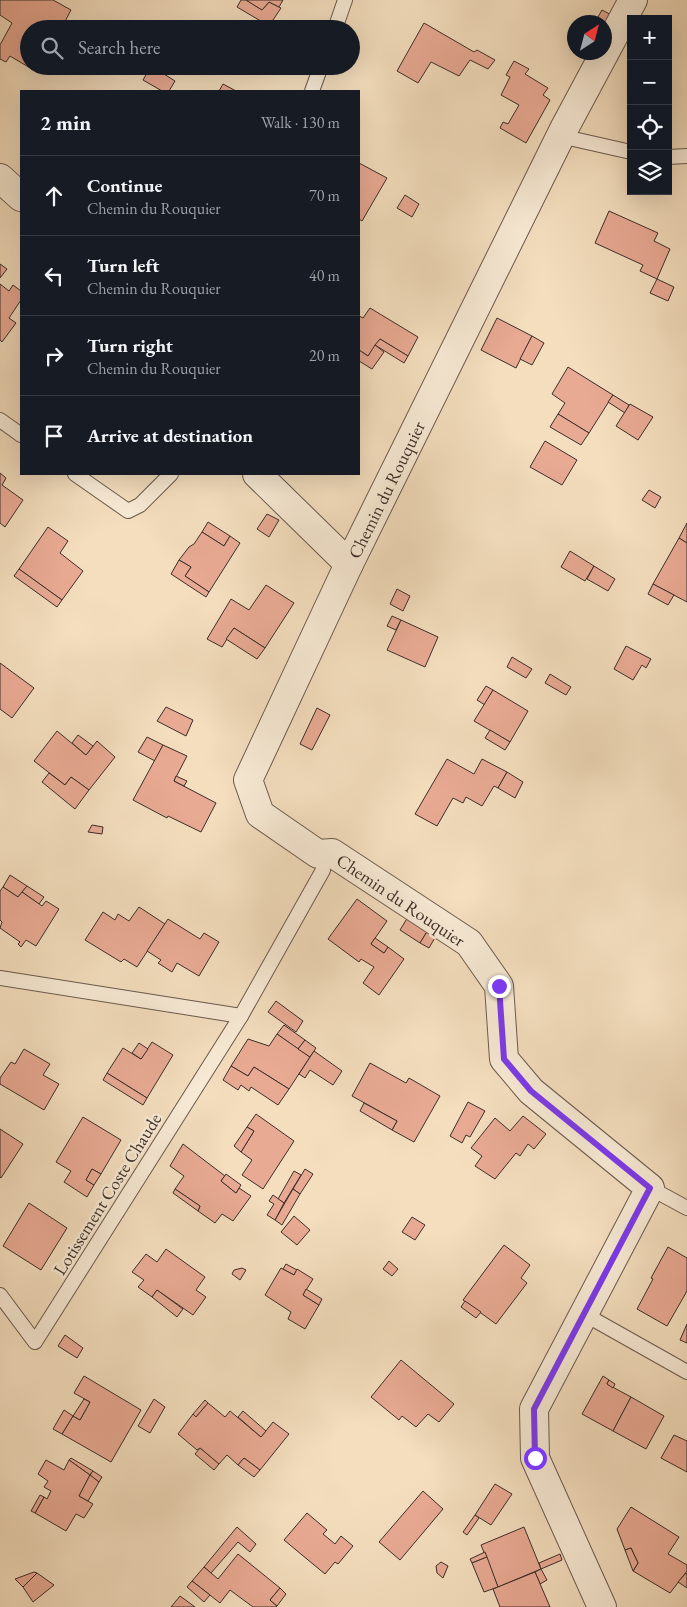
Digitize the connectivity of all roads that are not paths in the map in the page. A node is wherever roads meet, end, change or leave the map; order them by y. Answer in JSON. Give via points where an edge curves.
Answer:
{"nodes":[{"id":1,"x":345,"y":0,"type":"edge"},
{"id":2,"x":633,"y":0,"type":"edge"},
{"id":3,"x":338,"y":20,"type":"edge"},
{"id":4,"x":318,"y":75,"type":"edge"},
{"id":5,"x":312,"y":90,"type":"edge"},
{"id":6,"x":560,"y":136,"type":"junction"},
{"id":7,"x":627,"y":151,"type":"edge"},
{"id":8,"x":687,"y":156,"type":"edge"},
{"id":9,"x":672,"y":157,"type":"edge"},
{"id":10,"x":0,"y":178,"type":"edge"},
{"id":11,"x":20,"y":196,"type":"edge"},
{"id":12,"x":0,"y":420,"type":"edge"},
{"id":13,"x":20,"y":434,"type":"edge"},
{"id":14,"x":76,"y":475,"type":"edge"},
{"id":15,"x":170,"y":475,"type":"edge"},
{"id":16,"x":257,"y":475,"type":"edge"},
{"id":17,"x":350,"y":564,"type":"junction"},
{"id":18,"x":323,"y":870,"type":"dead end"},
{"id":19,"x":0,"y":978,"type":"edge"},
{"id":20,"x":241,"y":1016,"type":"junction"},
{"id":21,"x":650,"y":1188,"type":"junction"},
{"id":22,"x":687,"y":1208,"type":"edge"},
{"id":23,"x":0,"y":1296,"type":"edge"},
{"id":24,"x":584,"y":1314,"type":"junction"},
{"id":25,"x":687,"y":1372,"type":"edge"},
{"id":26,"x":602,"y":1607,"type":"edge"}],
"edges":[{"from":1,"to":3,"type":"lane"},
{"from":2,"to":6,"type":"street","name":"Chemin du Rouquier"},
{"from":4,"to":5,"type":"lane"},
{"from":6,"to":7,"type":"lane"},
{"from":6,"to":17,"type":"street","name":"Chemin du Rouquier"},
{"from":8,"to":9,"type":"lane"},
{"from":10,"to":11,"type":"street"},
{"from":12,"to":13,"type":"lane"},
{"from":14,"to":15,"type":"lane","via":[[128,511],[140,505]]},
{"from":16,"to":17,"type":"street"},
{"from":17,"to":21,"type":"street","name":"Chemin du Rouquier","via":[[248,780],[260,814],[318,854],[332,853],[469,943],[499,986],[504,1059],[531,1091]]},
{"from":18,"to":20,"type":"lane","name":"Lotissement Coste Chaude"},
{"from":19,"to":20,"type":"lane"},
{"from":20,"to":23,"type":"lane","name":"Lotissement Coste Chaude","via":[[35,1342]]},
{"from":21,"to":22,"type":"lane"},
{"from":21,"to":24,"type":"street"},
{"from":24,"to":25,"type":"lane"},
{"from":24,"to":26,"type":"street","via":[[534,1409],[535,1458]]}]}
